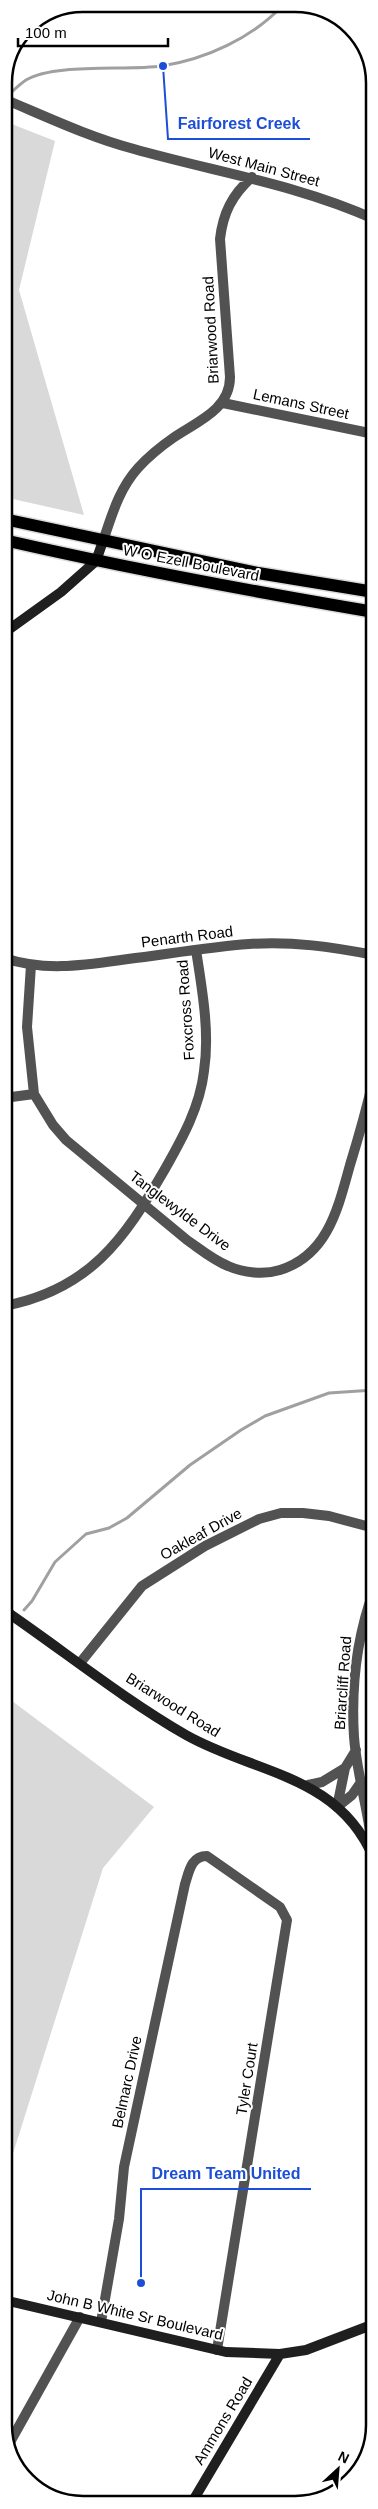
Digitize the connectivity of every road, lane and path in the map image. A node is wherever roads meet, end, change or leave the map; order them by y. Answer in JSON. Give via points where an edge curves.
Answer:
{"nodes":[{"id":1,"x":12,"y":102,"type":"edge"},
{"id":2,"x":252,"y":177,"type":"junction"},
{"id":3,"x":365,"y":215,"type":"edge"},
{"id":4,"x":223,"y":403,"type":"junction"},
{"id":5,"x":365,"y":432,"type":"edge"},
{"id":6,"x":12,"y":521,"type":"edge"},
{"id":7,"x":103,"y":541,"type":"junction"},
{"id":8,"x":12,"y":542,"type":"edge"},
{"id":9,"x":96,"y":561,"type":"junction"},
{"id":10,"x":365,"y":591,"type":"edge"},
{"id":11,"x":365,"y":611,"type":"edge"},
{"id":12,"x":12,"y":627,"type":"edge"},
{"id":13,"x":196,"y":950,"type":"junction"},
{"id":14,"x":365,"y":954,"type":"edge"},
{"id":15,"x":12,"y":960,"type":"edge"},
{"id":16,"x":31,"y":965,"type":"junction"},
{"id":17,"x":34,"y":1094,"type":"junction"},
{"id":18,"x":12,"y":1097,"type":"edge"},
{"id":19,"x":365,"y":1107,"type":"edge"},
{"id":20,"x":144,"y":1205,"type":"junction"},
{"id":21,"x":13,"y":1304,"type":"edge"},
{"id":22,"x":366,"y":1526,"type":"edge"},
{"id":23,"x":13,"y":1616,"type":"edge"},
{"id":24,"x":366,"y":1619,"type":"edge"},
{"id":25,"x":80,"y":1664,"type":"junction"},
{"id":26,"x":356,"y":1750,"type":"junction"},
{"id":27,"x":345,"y":1768,"type":"junction"},
{"id":28,"x":361,"y":1782,"type":"junction"},
{"id":29,"x":308,"y":1785,"type":"junction"},
{"id":30,"x":366,"y":1804,"type":"edge"},
{"id":31,"x":337,"y":1807,"type":"junction"},
{"id":32,"x":366,"y":1843,"type":"edge"},
{"id":33,"x":202,"y":1856,"type":"joint"},
{"id":34,"x":13,"y":2302,"type":"edge"},
{"id":35,"x":80,"y":2317,"type":"junction"},
{"id":36,"x":101,"y":2322,"type":"junction"},
{"id":37,"x":366,"y":2327,"type":"edge"},
{"id":38,"x":217,"y":2350,"type":"junction"},
{"id":39,"x":280,"y":2354,"type":"junction"},
{"id":40,"x":14,"y":2436,"type":"edge"},
{"id":41,"x":197,"y":2496,"type":"edge"}],
"edges":[{"from":1,"to":2,"type":"street","name":"West Main Street","via":[[132,149]]},
{"from":2,"to":3,"type":"street","name":"West Main Street"},
{"from":2,"to":4,"type":"street","name":"Briarwood Road","via":[[233,197],[220,239],[230,384]]},
{"from":4,"to":5,"type":"street","name":"Lemans Street"},
{"from":4,"to":7,"type":"street","name":"Briarwood Road","via":[[161,446],[138,468],[120,493]]},
{"from":6,"to":7,"type":"main road","name":"W O Ezell Boulevard"},
{"from":7,"to":9,"type":"street","name":"Briarwood Road"},
{"from":7,"to":10,"type":"main road","name":"W O Ezell Boulevard","via":[[258,573]]},
{"from":8,"to":9,"type":"main road","name":"W O Ezell Boulevard"},
{"from":9,"to":11,"type":"main road","name":"W O Ezell Boulevard"},
{"from":9,"to":12,"type":"street","name":"Briarwood Road","via":[[61,592]]},
{"from":13,"to":14,"type":"street","name":"Penarth Road","via":[[274,942],[304,943]]},
{"from":13,"to":16,"type":"street","name":"Penarth Road","via":[[70,967]]},
{"from":13,"to":20,"type":"street","name":"Foxcross Road","via":[[206,1040],[202,1086],[179,1144]]},
{"from":15,"to":16,"type":"street","name":"Penarth Road"},
{"from":16,"to":17,"type":"street","name":"Tanglewylde Drive","via":[[27,1027]]},
{"from":17,"to":18,"type":"street"},
{"from":17,"to":20,"type":"street","name":"Tanglewylde Drive","via":[[53,1126],[66,1140]]},
{"from":19,"to":20,"type":"street","name":"Tanglewylde Drive","via":[[333,1222],[320,1244],[301,1261],[283,1269],[263,1272],[226,1266],[186,1240]]},
{"from":20,"to":21,"type":"street","name":"Foxcross Road","via":[[118,1241],[71,1282],[43,1296]]},
{"from":22,"to":25,"type":"street","name":"Oakleaf Drive","via":[[303,1513],[281,1513],[260,1519],[205,1546],[142,1586]]},
{"from":23,"to":25,"type":"street","name":"Briarwood Road"},
{"from":24,"to":26,"type":"street","name":"Briarcliff Road","via":[[357,1649]]},
{"from":25,"to":29,"type":"street","name":"Briarwood Road","via":[[186,1734],[235,1758]]},
{"from":26,"to":27,"type":"street","name":"Briarcliff Road"},
{"from":26,"to":28,"type":"street","name":"Briarcliff Road"},
{"from":27,"to":29,"type":"street","name":"Briarcliff Road","via":[[322,1782]]},
{"from":27,"to":31,"type":"street","name":"Briarcliff Road"},
{"from":28,"to":30,"type":"street","name":"Briarcliff Road"},
{"from":28,"to":31,"type":"street","via":[[352,1795]]},
{"from":29,"to":31,"type":"street","name":"Briarwood Road"},
{"from":31,"to":32,"type":"street","name":"Briarwood Road"},
{"from":33,"to":36,"type":"street","name":"Belmarc Drive","via":[[191,1865],[185,1884],[142,2081],[124,2167],[119,2218]]},
{"from":33,"to":38,"type":"street","name":"Tyler Court","via":[[211,1858],[280,1907],[287,1920]]},
{"from":34,"to":35,"type":"street","name":"John B White Sr Boulevard"},
{"from":35,"to":36,"type":"street","name":"John B White Sr Boulevard"},
{"from":35,"to":40,"type":"street"},
{"from":36,"to":38,"type":"street","name":"John B White Sr Boulevard"},
{"from":37,"to":39,"type":"street","name":"John B White Sr Boulevard","via":[[316,2348]]},
{"from":38,"to":39,"type":"street","name":"John B White Sr Boulevard"},
{"from":39,"to":41,"type":"street","name":"Ammons Road"}]}
